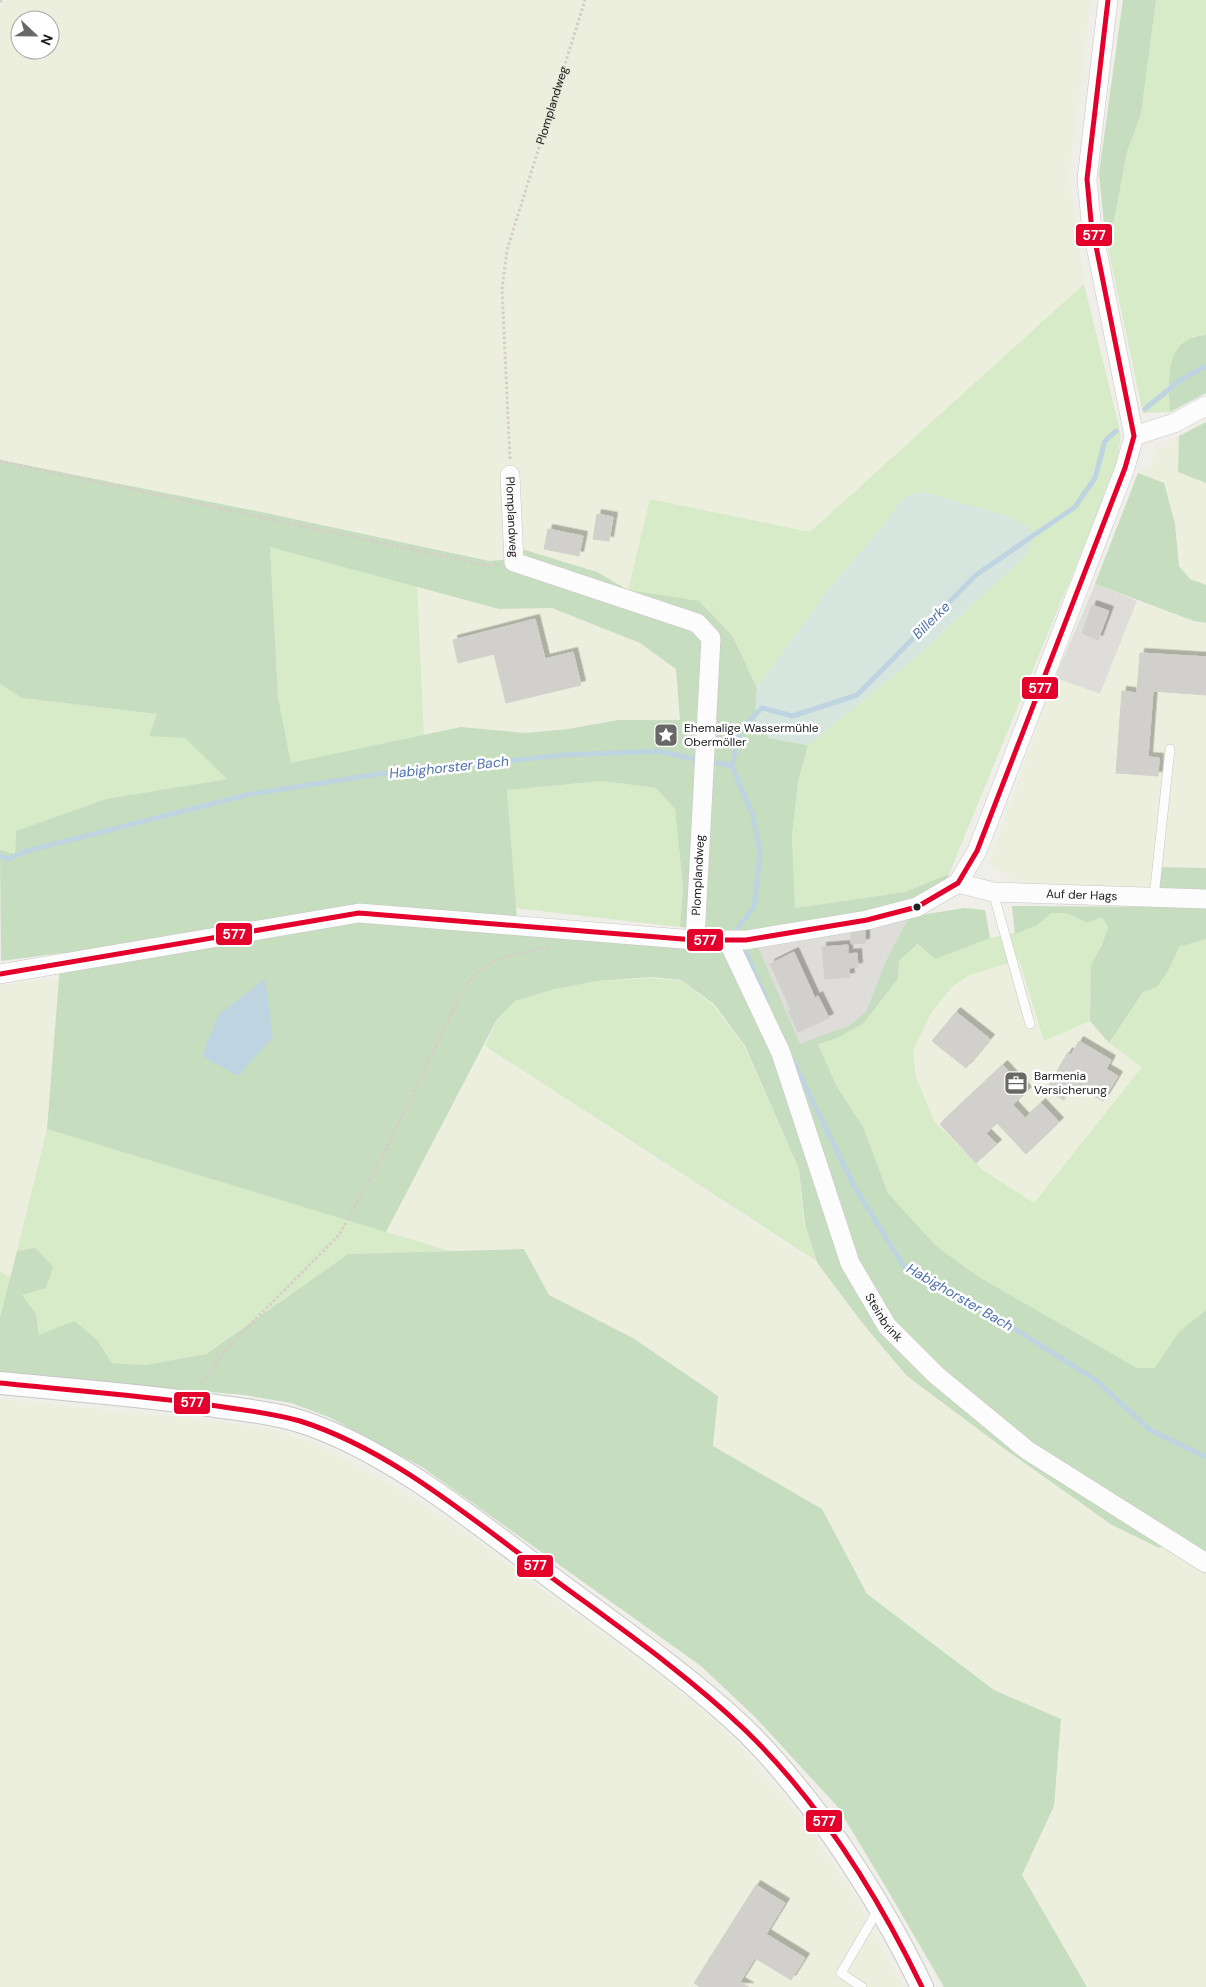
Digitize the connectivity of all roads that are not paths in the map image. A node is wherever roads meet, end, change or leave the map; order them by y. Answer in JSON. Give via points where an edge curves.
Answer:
{"nodes":[{"id":1,"x":1108,"y":0,"type":"edge"},
{"id":2,"x":1206,"y":406,"type":"edge"},
{"id":3,"x":1134,"y":436,"type":"junction"},
{"id":4,"x":510,"y":475,"type":"road end"},
{"id":5,"x":1170,"y":749,"type":"dead end"},
{"id":6,"x":958,"y":883,"type":"junction"},
{"id":7,"x":992,"y":892,"type":"junction"},
{"id":8,"x":1154,"y":897,"type":"junction"},
{"id":9,"x":1206,"y":898,"type":"edge"},
{"id":10,"x":695,"y":940,"type":"junction"},
{"id":11,"x":728,"y":941,"type":"junction"},
{"id":12,"x":0,"y":974,"type":"edge"},
{"id":13,"x":1030,"y":1024,"type":"dead end"},
{"id":14,"x":0,"y":1382,"type":"edge"},
{"id":15,"x":1206,"y":1563,"type":"edge"},
{"id":16,"x":880,"y":1908,"type":"junction"},
{"id":17,"x":862,"y":1987,"type":"edge"},
{"id":18,"x":922,"y":1987,"type":"edge"}],
"edges":[{"from":1,"to":3,"type":"street","via":[[1087,179],[1091,221]]},
{"from":2,"to":3,"type":"street","via":[[1174,423]]},
{"from":3,"to":6,"type":"street","via":[[1125,468],[977,851]]},
{"from":4,"to":10,"type":"street","name":"Plomplandweg","via":[[514,562],[697,623],[711,638]]},
{"from":5,"to":8,"type":"lane"},
{"from":6,"to":7,"type":"street","name":"Auf der Hags"},
{"from":6,"to":11,"type":"street","via":[[917,907],[892,914]]},
{"from":7,"to":8,"type":"street","name":"Auf der Hags"},
{"from":7,"to":13,"type":"lane"},
{"from":8,"to":9,"type":"street","name":"Auf der Hags"},
{"from":10,"to":11,"type":"street"},
{"from":10,"to":12,"type":"street","via":[[359,913]]},
{"from":11,"to":15,"type":"street","name":"Steinbrink","via":[[781,1053],[850,1263],[887,1326],[936,1375],[1027,1450]]},
{"from":14,"to":16,"type":"street","via":[[272,1414],[312,1425],[366,1450],[413,1478],[683,1677],[745,1731],[806,1797]]},
{"from":16,"to":17,"type":"lane","via":[[841,1973]]},
{"from":16,"to":18,"type":"street"}]}
